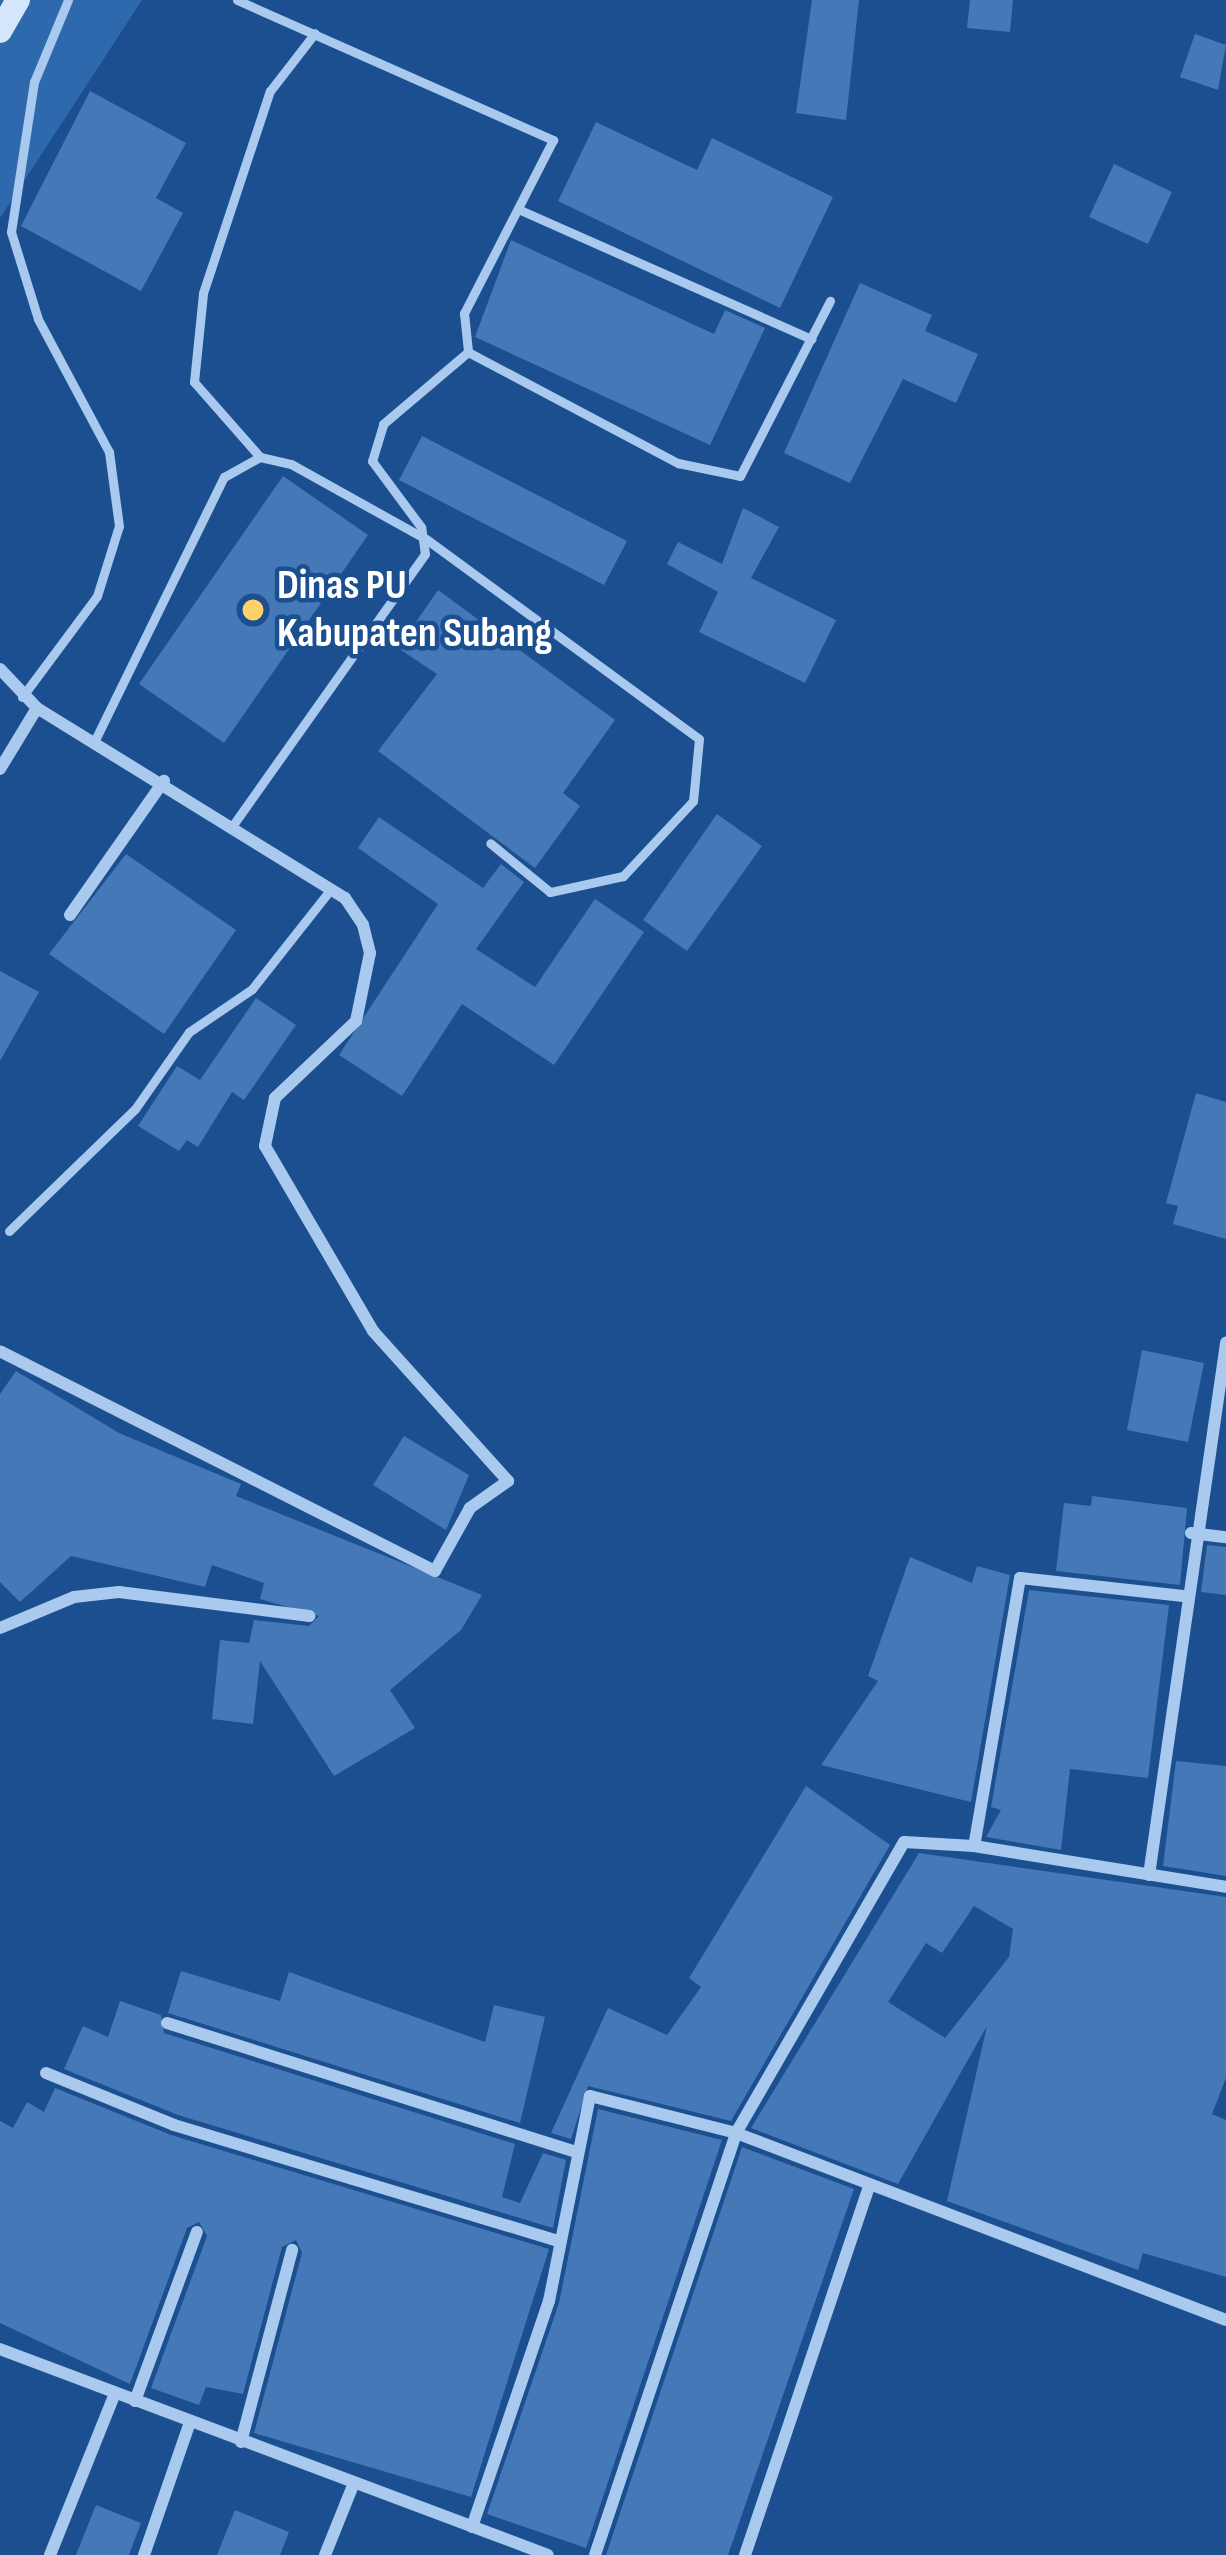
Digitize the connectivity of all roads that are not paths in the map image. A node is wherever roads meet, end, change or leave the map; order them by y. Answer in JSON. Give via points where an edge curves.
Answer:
{"nodes":[{"id":1,"x":18,"y":0,"type":"edge"},
{"id":2,"x":68,"y":0,"type":"edge"},
{"id":3,"x":237,"y":0,"type":"edge"},
{"id":4,"x":0,"y":32,"type":"edge"},
{"id":5,"x":315,"y":33,"type":"junction"},
{"id":6,"x":518,"y":209,"type":"junction"},
{"id":7,"x":830,"y":301,"type":"dead end"},
{"id":8,"x":812,"y":339,"type":"junction"},
{"id":9,"x":468,"y":352,"type":"junction"},
{"id":10,"x":260,"y":458,"type":"junction"},
{"id":11,"x":426,"y":539,"type":"junction"},
{"id":12,"x":0,"y":669,"type":"edge"},
{"id":13,"x":22,"y":697,"type":"junction"},
{"id":14,"x":37,"y":708,"type":"junction"},
{"id":15,"x":94,"y":740,"type":"junction"},
{"id":16,"x":0,"y":769,"type":"edge"},
{"id":17,"x":164,"y":781,"type":"junction"},
{"id":18,"x":233,"y":825,"type":"junction"},
{"id":19,"x":490,"y":843,"type":"dead end"},
{"id":20,"x":331,"y":889,"type":"junction"},
{"id":21,"x":70,"y":915,"type":"dead end"},
{"id":22,"x":9,"y":1231,"type":"dead end"},
{"id":23,"x":1226,"y":1343,"type":"edge"},
{"id":24,"x":2,"y":1356,"type":"edge"},
{"id":25,"x":1190,"y":1533,"type":"junction"},
{"id":26,"x":1226,"y":1537,"type":"edge"},
{"id":27,"x":1183,"y":1597,"type":"junction"},
{"id":28,"x":309,"y":1616,"type":"dead end"},
{"id":29,"x":0,"y":1628,"type":"edge"},
{"id":30,"x":974,"y":1846,"type":"junction"},
{"id":31,"x":1149,"y":1875,"type":"junction"},
{"id":32,"x":1226,"y":1887,"type":"edge"},
{"id":33,"x":167,"y":2023,"type":"dead end"},
{"id":34,"x":46,"y":2073,"type":"dead end"},
{"id":35,"x":736,"y":2133,"type":"junction"},
{"id":36,"x":576,"y":2152,"type":"junction"},
{"id":37,"x":869,"y":2187,"type":"junction"},
{"id":38,"x":197,"y":2232,"type":"dead end"},
{"id":39,"x":560,"y":2241,"type":"junction"},
{"id":40,"x":292,"y":2250,"type":"dead end"},
{"id":41,"x":1226,"y":2320,"type":"edge"},
{"id":42,"x":0,"y":2349,"type":"edge"},
{"id":43,"x":115,"y":2393,"type":"junction"},
{"id":44,"x":135,"y":2401,"type":"junction"},
{"id":45,"x":190,"y":2422,"type":"junction"},
{"id":46,"x":241,"y":2442,"type":"junction"},
{"id":47,"x":354,"y":2483,"type":"junction"},
{"id":48,"x":472,"y":2527,"type":"junction"},
{"id":49,"x":50,"y":2555,"type":"edge"},
{"id":50,"x":144,"y":2555,"type":"edge"},
{"id":51,"x":326,"y":2555,"type":"edge"},
{"id":52,"x":548,"y":2555,"type":"edge"},
{"id":53,"x":595,"y":2555,"type":"edge"},
{"id":54,"x":745,"y":2555,"type":"edge"}],
"edges":[{"from":1,"to":4,"type":"street"},
{"from":2,"to":13,"type":"lane","via":[[34,82],[11,232],[38,320],[110,452],[119,526],[97,596]]},
{"from":3,"to":5,"type":"lane"},
{"from":5,"to":6,"type":"lane","via":[[543,130],[555,149]]},
{"from":5,"to":10,"type":"lane","via":[[270,91],[200,311],[194,382]]},
{"from":6,"to":8,"type":"lane"},
{"from":6,"to":9,"type":"lane","via":[[464,314]]},
{"from":7,"to":8,"type":"lane"},
{"from":8,"to":9,"type":"lane","via":[[740,476],[721,478]]},
{"from":9,"to":11,"type":"lane","via":[[374,442],[372,461]]},
{"from":10,"to":11,"type":"lane"},
{"from":10,"to":15,"type":"lane","via":[[224,477],[188,536]]},
{"from":11,"to":18,"type":"lane"},
{"from":11,"to":19,"type":"lane","via":[[699,740],[693,801],[623,876],[550,892]]},
{"from":12,"to":13,"type":"street"},
{"from":13,"to":14,"type":"street"},
{"from":14,"to":15,"type":"street"},
{"from":14,"to":16,"type":"street"},
{"from":15,"to":17,"type":"street"},
{"from":17,"to":18,"type":"street"},
{"from":17,"to":21,"type":"street"},
{"from":18,"to":20,"type":"street"},
{"from":20,"to":22,"type":"lane","via":[[252,988],[189,1032],[135,1109]]},
{"from":20,"to":24,"type":"street","via":[[363,925],[366,997],[356,1021],[275,1098],[265,1146],[373,1331],[508,1481],[470,1508],[435,1571]]},
{"from":23,"to":25,"type":"street"},
{"from":25,"to":26,"type":"street"},
{"from":25,"to":27,"type":"street"},
{"from":27,"to":30,"type":"street","via":[[1020,1578]]},
{"from":27,"to":31,"type":"street"},
{"from":28,"to":29,"type":"street","via":[[119,1592],[74,1597]]},
{"from":30,"to":31,"type":"street"},
{"from":30,"to":35,"type":"street","via":[[904,1842]]},
{"from":31,"to":32,"type":"street"},
{"from":33,"to":36,"type":"street"},
{"from":34,"to":39,"type":"street","via":[[174,2125]]},
{"from":35,"to":36,"type":"street","via":[[595,2095]]},
{"from":35,"to":37,"type":"street"},
{"from":35,"to":53,"type":"street"},
{"from":36,"to":39,"type":"street"},
{"from":37,"to":41,"type":"street"},
{"from":37,"to":54,"type":"street"},
{"from":38,"to":44,"type":"street"},
{"from":39,"to":48,"type":"street"},
{"from":40,"to":46,"type":"street"},
{"from":42,"to":43,"type":"street"},
{"from":43,"to":44,"type":"street"},
{"from":43,"to":49,"type":"street"},
{"from":44,"to":45,"type":"street"},
{"from":45,"to":46,"type":"street"},
{"from":45,"to":50,"type":"street"},
{"from":46,"to":47,"type":"street"},
{"from":47,"to":48,"type":"street"},
{"from":47,"to":51,"type":"street"},
{"from":48,"to":52,"type":"street"}]}
